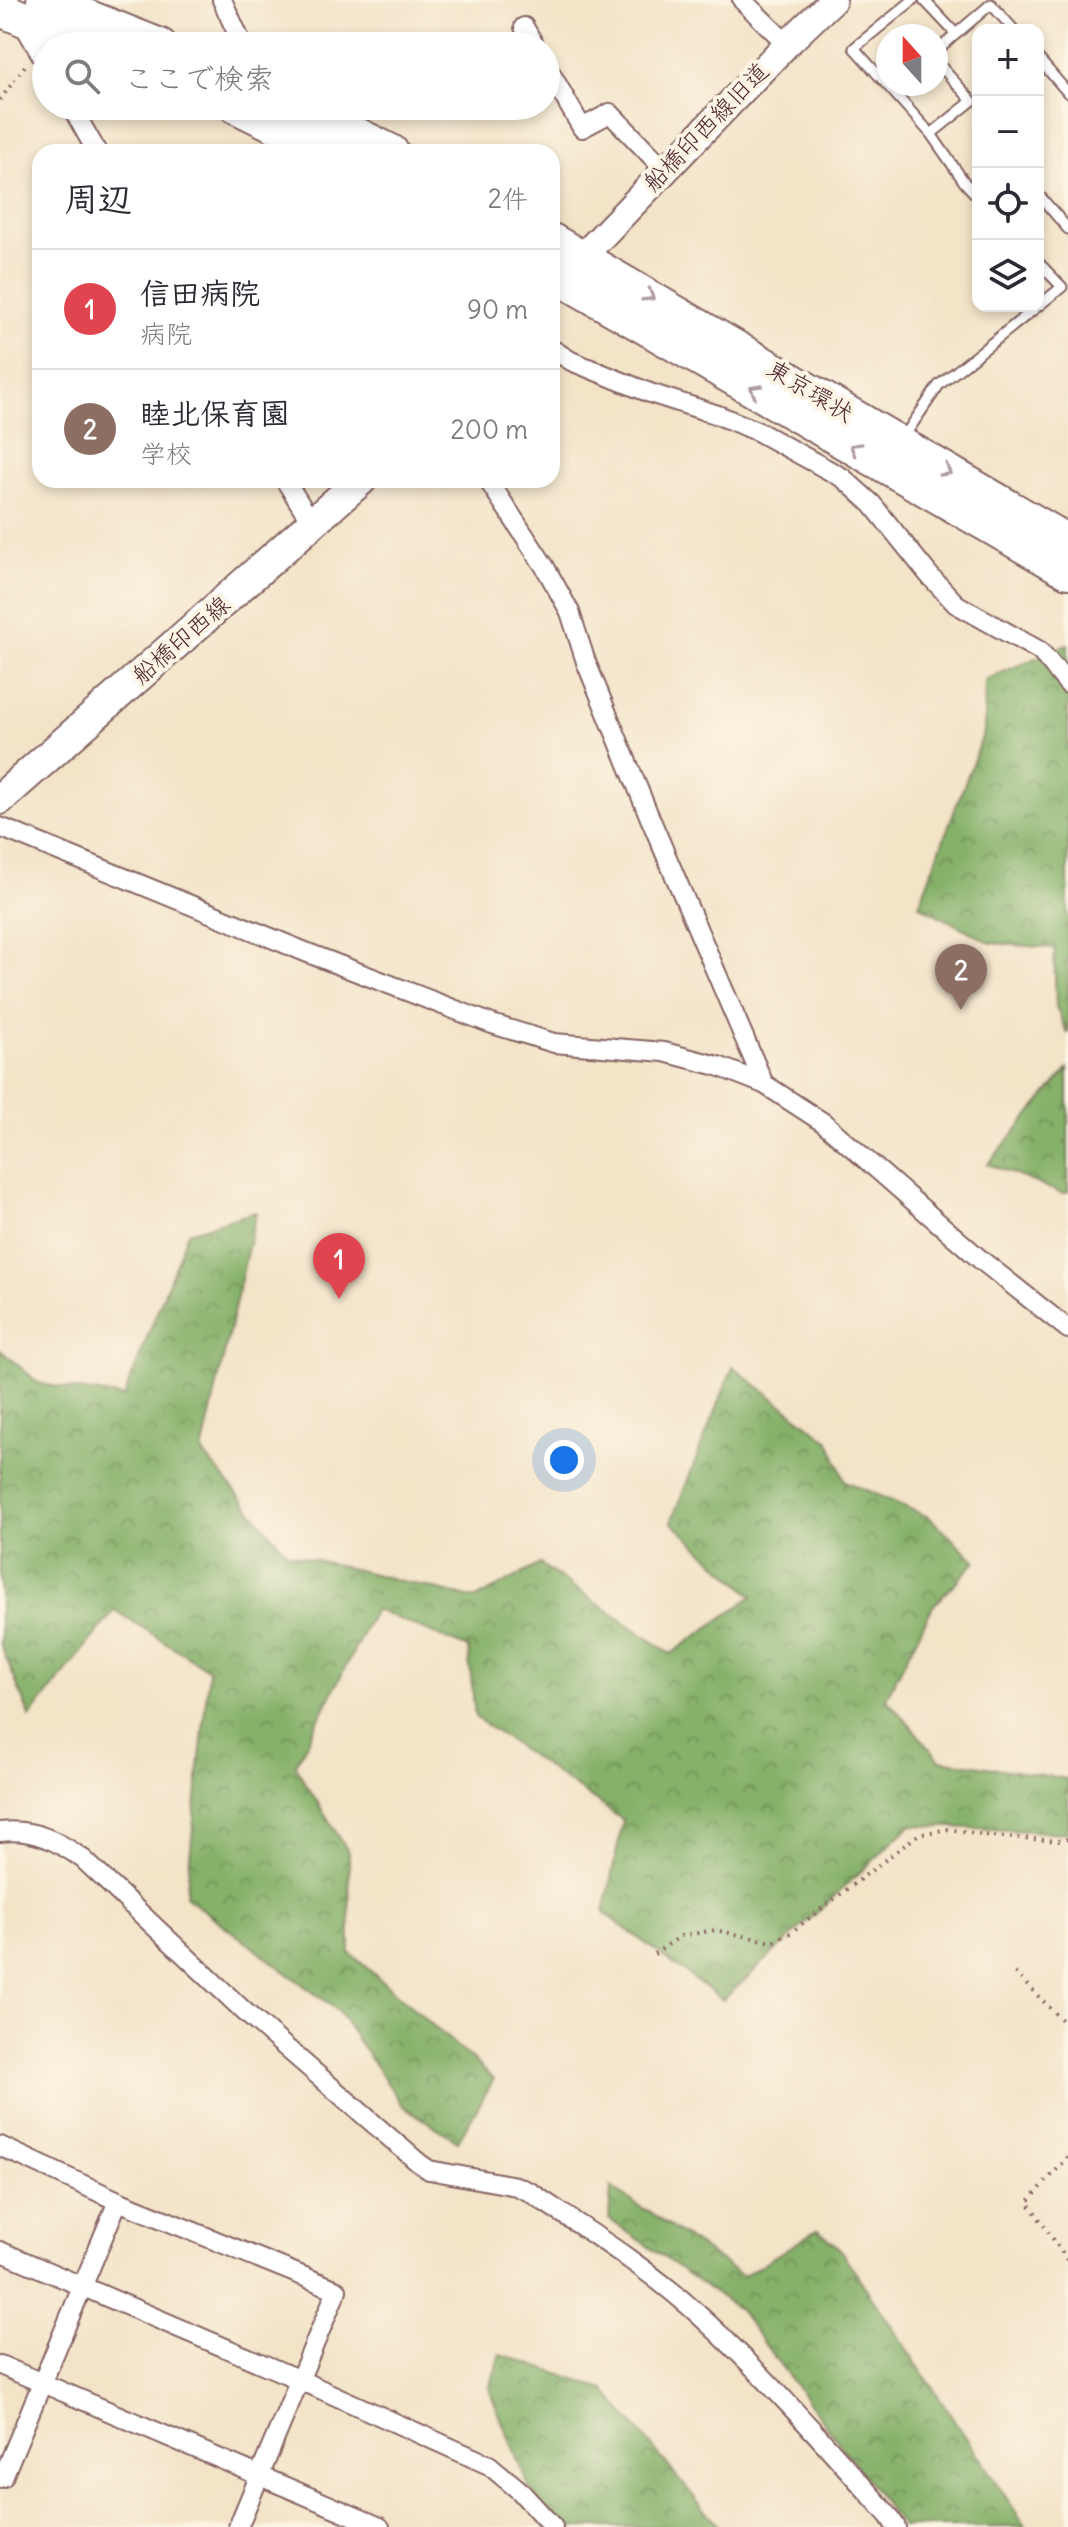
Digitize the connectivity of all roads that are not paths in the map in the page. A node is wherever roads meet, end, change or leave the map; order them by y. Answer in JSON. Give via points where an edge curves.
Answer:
{"nodes":[{"id":1,"x":222,"y":0,"type":"edge"},
{"id":2,"x":742,"y":0,"type":"edge"},
{"id":3,"x":833,"y":0,"type":"edge"},
{"id":4,"x":913,"y":0,"type":"edge"},
{"id":5,"x":924,"y":0,"type":"edge"},
{"id":6,"x":21,"y":9,"type":"edge"},
{"id":7,"x":1009,"y":24,"type":"edge"},
{"id":8,"x":524,"y":27,"type":"dead end"},
{"id":9,"x":64,"y":32,"type":"edge"},
{"id":10,"x":107,"y":32,"type":"edge"},
{"id":11,"x":237,"y":32,"type":"edge"},
{"id":12,"x":527,"y":32,"type":"edge"},
{"id":13,"x":32,"y":34,"type":"edge"},
{"id":14,"x":956,"y":34,"type":"junction"},
{"id":15,"x":948,"y":41,"type":"edge"},
{"id":16,"x":787,"y":44,"type":"junction"},
{"id":17,"x":1044,"y":65,"type":"edge"},
{"id":18,"x":948,"y":74,"type":"edge"},
{"id":19,"x":560,"y":90,"type":"edge"},
{"id":20,"x":1068,"y":93,"type":"edge"},
{"id":21,"x":79,"y":120,"type":"edge"},
{"id":22,"x":263,"y":120,"type":"edge"},
{"id":23,"x":291,"y":120,"type":"edge"},
{"id":24,"x":327,"y":120,"type":"edge"},
{"id":25,"x":931,"y":134,"type":"junction"},
{"id":26,"x":92,"y":144,"type":"edge"},
{"id":27,"x":309,"y":144,"type":"edge"},
{"id":28,"x":314,"y":144,"type":"edge"},
{"id":29,"x":375,"y":144,"type":"edge"},
{"id":30,"x":665,"y":170,"type":"junction"},
{"id":31,"x":972,"y":189,"type":"edge"},
{"id":32,"x":1044,"y":201,"type":"edge"},
{"id":33,"x":1068,"y":229,"type":"edge"},
{"id":34,"x":1044,"y":267,"type":"edge"},
{"id":35,"x":562,"y":274,"type":"edge"},
{"id":36,"x":1065,"y":285,"type":"edge"},
{"id":37,"x":560,"y":354,"type":"edge"},
{"id":38,"x":899,"y":445,"type":"junction"},
{"id":39,"x":290,"y":488,"type":"edge"},
{"id":40,"x":352,"y":488,"type":"edge"},
{"id":41,"x":493,"y":488,"type":"edge"},
{"id":42,"x":312,"y":523,"type":"junction"},
{"id":43,"x":1068,"y":542,"type":"edge"},
{"id":44,"x":1068,"y":571,"type":"edge"},
{"id":45,"x":1068,"y":684,"type":"edge"},
{"id":46,"x":0,"y":799,"type":"edge"},
{"id":47,"x":0,"y":827,"type":"edge"},
{"id":48,"x":764,"y":1084,"type":"junction"},
{"id":49,"x":1068,"y":1329,"type":"edge"},
{"id":50,"x":0,"y":1832,"type":"edge"},
{"id":51,"x":0,"y":2146,"type":"edge"},
{"id":52,"x":118,"y":2201,"type":"junction"},
{"id":53,"x":0,"y":2251,"type":"edge"},
{"id":54,"x":83,"y":2286,"type":"junction"},
{"id":55,"x":0,"y":2365,"type":"edge"},
{"id":56,"x":300,"y":2380,"type":"junction"},
{"id":57,"x":42,"y":2383,"type":"junction"},
{"id":58,"x":259,"y":2476,"type":"junction"},
{"id":59,"x":0,"y":2478,"type":"edge"},
{"id":60,"x":238,"y":2527,"type":"edge"},
{"id":61,"x":380,"y":2527,"type":"edge"},
{"id":62,"x":553,"y":2527,"type":"edge"},
{"id":63,"x":896,"y":2527,"type":"edge"}],
"edges":[{"from":1,"to":11,"type":"street"},
{"from":2,"to":16,"type":"street"},
{"from":3,"to":16,"type":"street","name":"船橋印西線旧道"},
{"from":4,"to":25,"type":"lane","via":[[854,48]]},
{"from":5,"to":14,"type":"lane"},
{"from":6,"to":9,"type":"highway"},
{"from":6,"to":10,"type":"highway"},
{"from":6,"to":13,"type":"street"},
{"from":7,"to":14,"type":"lane","via":[[991,4]]},
{"from":8,"to":12,"type":"street"},
{"from":14,"to":15,"type":"lane"},
{"from":16,"to":30,"type":"street","name":"船橋印西線旧道"},
{"from":17,"to":20,"type":"lane"},
{"from":18,"to":25,"type":"lane","via":[[972,101]]},
{"from":19,"to":30,"type":"street","via":[[582,128],[610,113]]},
{"from":21,"to":26,"type":"street"},
{"from":22,"to":27,"type":"highway"},
{"from":23,"to":28,"type":"street"},
{"from":24,"to":29,"type":"highway"},
{"from":25,"to":31,"type":"lane"},
{"from":30,"to":35,"type":"street","name":"船橋印西線旧道"},
{"from":32,"to":33,"type":"lane"},
{"from":34,"to":36,"type":"lane"},
{"from":35,"to":38,"type":"highway","name":"東京環状","one_way":true},
{"from":44,"to":35,"type":"highway","name":"東京環状","one_way":true},
{"from":36,"to":38,"type":"lane","via":[[939,385]]},
{"from":37,"to":45,"type":"street","via":[[759,432],[843,478],[872,504],[956,604],[1040,651]]},
{"from":38,"to":43,"type":"highway","name":"東京環状","one_way":true},
{"from":39,"to":42,"type":"street"},
{"from":40,"to":42,"type":"main road","name":"船橋印西線"},
{"from":41,"to":48,"type":"street","via":[[570,612],[650,818]]},
{"from":42,"to":46,"type":"main road","name":"船橋印西線"},
{"from":47,"to":48,"type":"street","via":[[492,1024],[554,1043],[664,1052]]},
{"from":48,"to":49,"type":"street","via":[[824,1123]]},
{"from":50,"to":63,"type":"street","via":[[39,1834],[83,1859],[245,2012],[429,2170],[530,2192],[660,2282],[728,2342]]},
{"from":51,"to":52,"type":"street"},
{"from":52,"to":54,"type":"street"},
{"from":52,"to":56,"type":"street","via":[[337,2290]]},
{"from":53,"to":54,"type":"street"},
{"from":54,"to":56,"type":"street"},
{"from":54,"to":57,"type":"street"},
{"from":55,"to":57,"type":"street"},
{"from":56,"to":58,"type":"street"},
{"from":56,"to":62,"type":"street","via":[[489,2465]]},
{"from":57,"to":58,"type":"street"},
{"from":57,"to":59,"type":"street"},
{"from":58,"to":60,"type":"street"},
{"from":58,"to":61,"type":"street"}]}
